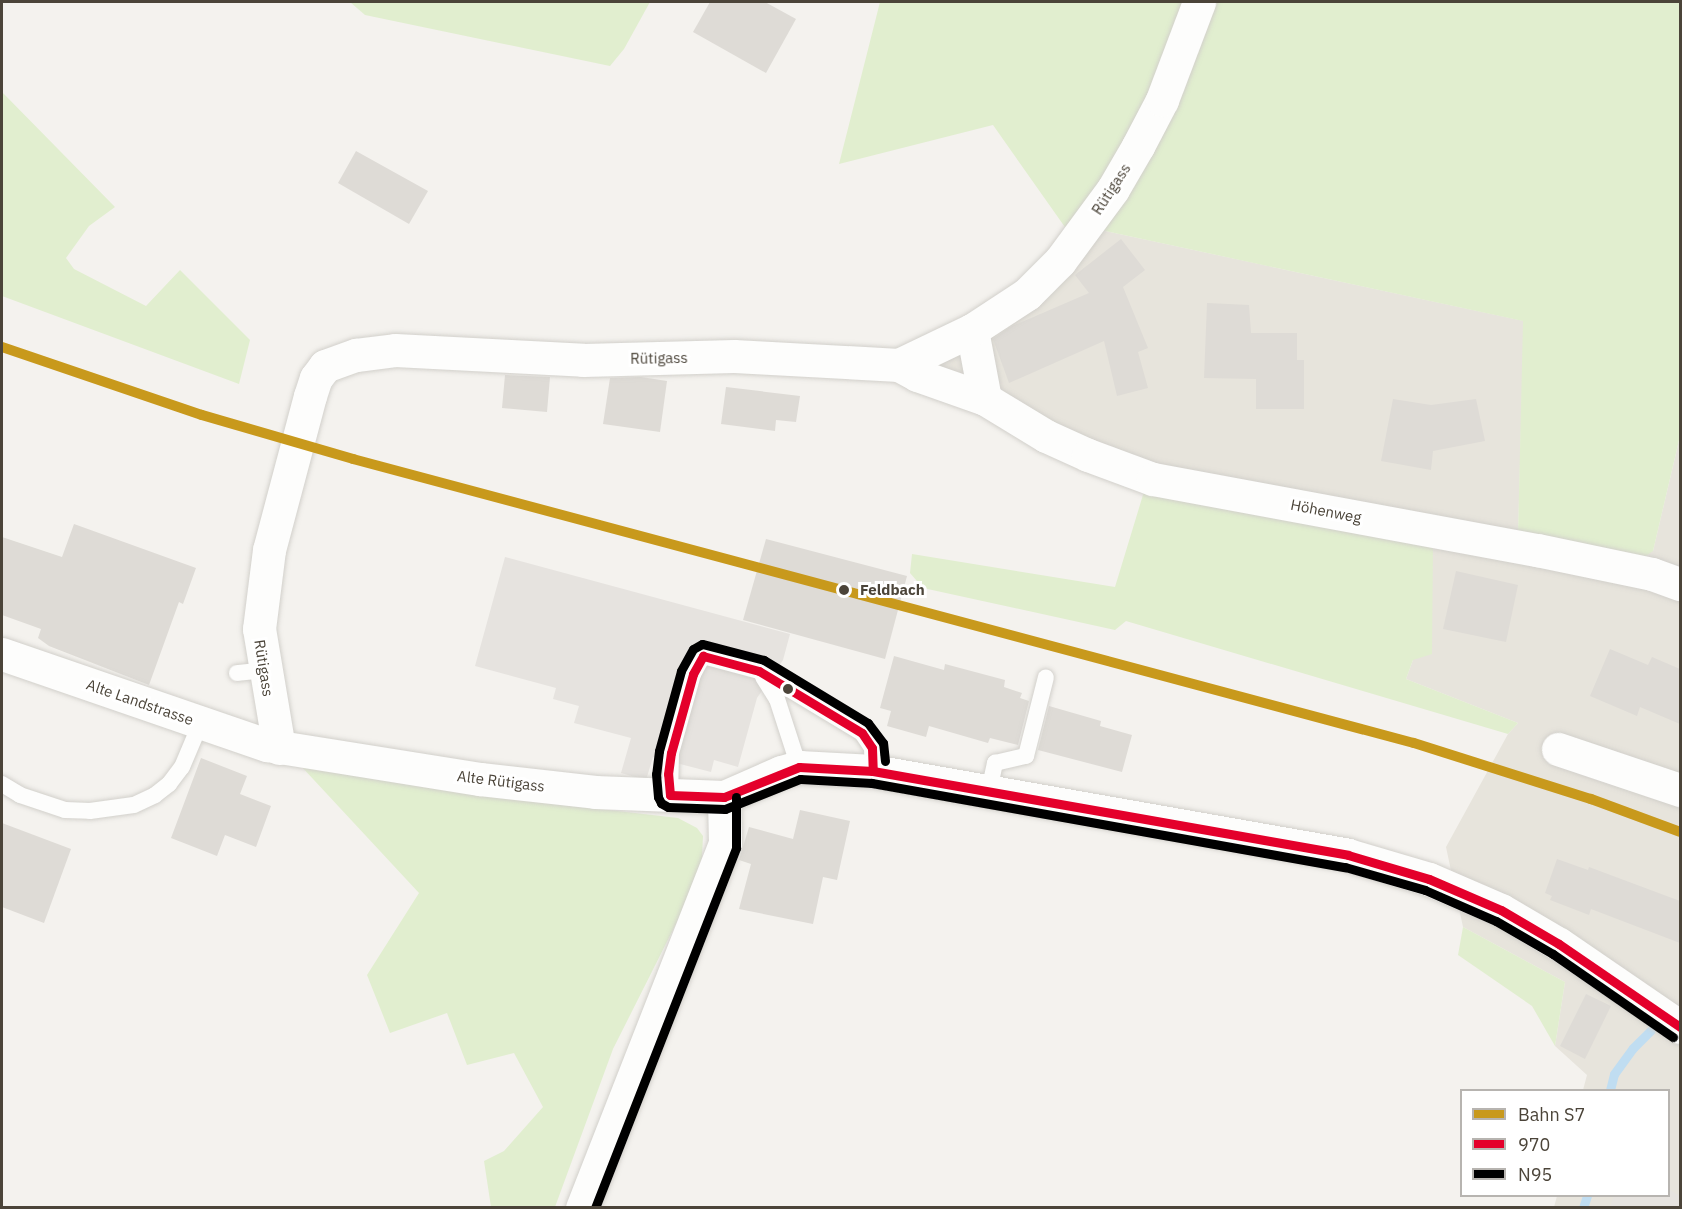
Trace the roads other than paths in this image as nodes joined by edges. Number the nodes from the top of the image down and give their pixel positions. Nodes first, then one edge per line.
1 (1198, 2) edge
2 (972, 330) junction
3 (899, 365) junction
4 (985, 399) junction
5 (1680, 584) edge
6 (2, 654) edge
7 (759, 671) junction
8 (1046, 677) dead end
9 (201, 722) junction
10 (279, 748) junction
11 (1558, 748) dead end
12 (799, 767) junction
13 (873, 771) junction
14 (2, 784) edge
15 (1680, 790) edge
16 (989, 791) junction
17 (670, 795) junction
18 (724, 797) junction
19 (1680, 1027) edge
20 (582, 1208) edge

1 - 2 street, Rütigass
2 - 3 street, Rütigass
2 - 4 street
3 - 4 street, Höhenweg
3 - 10 street, Rütigass
4 - 5 street, Höhenweg
6 - 9 street, Alte Landstrasse
7 - 12 lane
7 - 13 lane
7 - 17 lane
8 - 16 lane
9 - 10 street, Alte Landstrasse
9 - 14 lane
10 - 17 street, Alte Rütigass
11 - 15 street
12 - 13 street
12 - 18 street
13 - 16 street
16 - 19 street
17 - 18 street, Alte Rütigass
18 - 20 street

